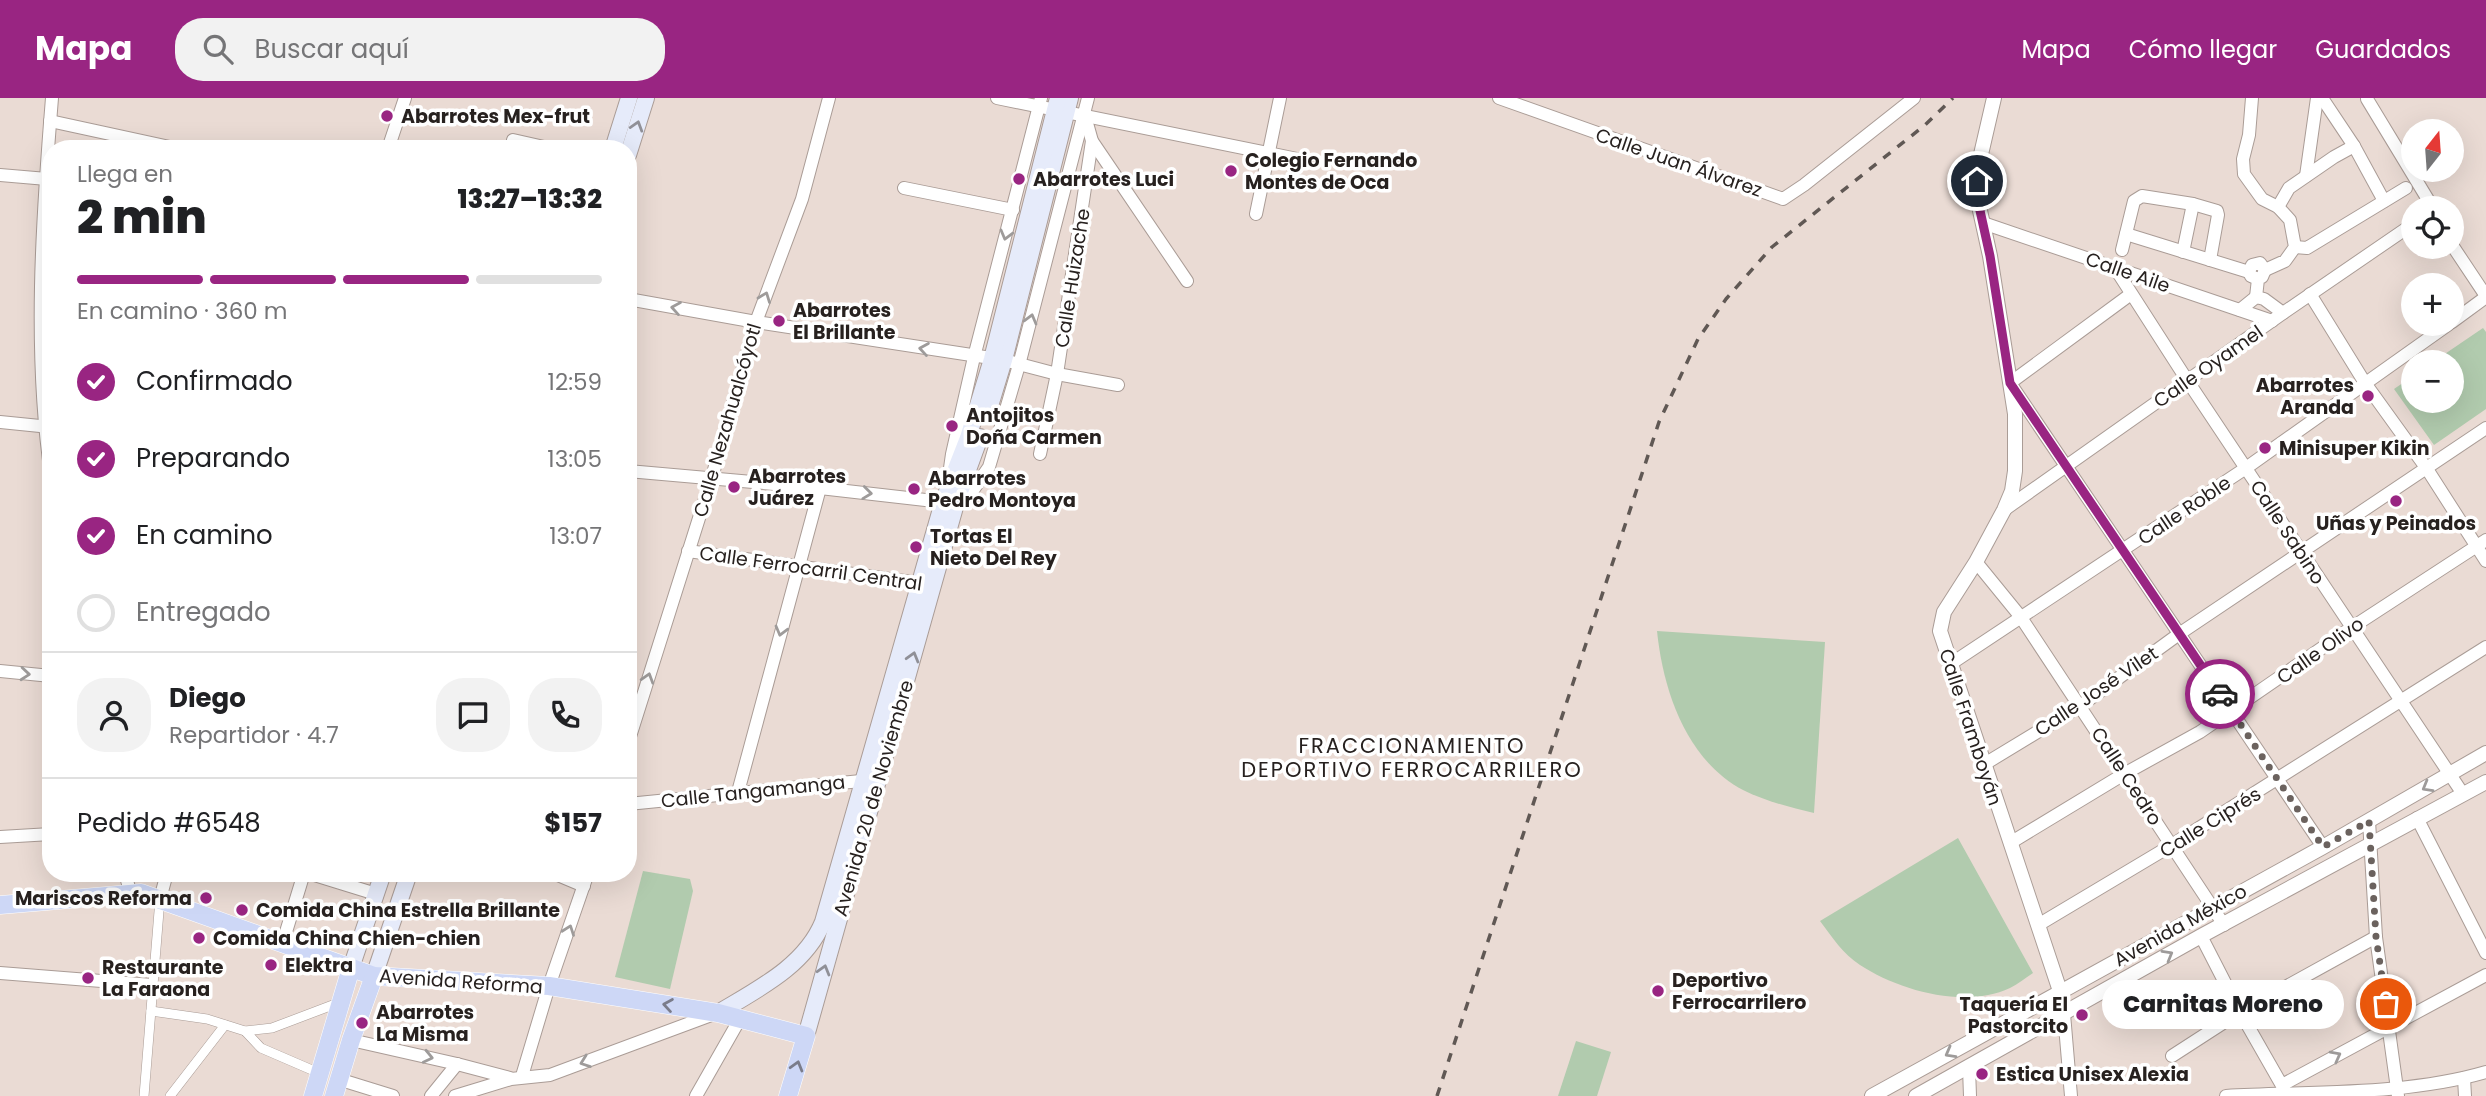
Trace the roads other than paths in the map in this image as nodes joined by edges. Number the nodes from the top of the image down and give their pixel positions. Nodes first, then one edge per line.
1 (52, 98) edge
2 (405, 98) edge
3 (629, 98) edge
4 (646, 98) edge
5 (830, 98) edge
6 (998, 98) edge
7 (1088, 98) edge
8 (1280, 98) edge
9 (1499, 98) edge
10 (1914, 98) edge
11 (1994, 98) edge
12 (2252, 98) edge
13 (2317, 98) edge
14 (2322, 98) edge
15 (2367, 99) edge
16 (1055, 103) edge
17 (1084, 116) junction
18 (50, 121) junction
19 (49, 140) edge
20 (138, 140) edge
21 (391, 140) edge
22 (616, 140) edge
23 (633, 140) edge
24 (1092, 141) junction
25 (2354, 146) junction
26 (1269, 153) junction
27 (1302, 160) dead end
28 (0, 175) edge
29 (2306, 176) junction
30 (42, 179) edge
31 (904, 188) dead end
32 (2406, 188) dead end
33 (2426, 196) edge
34 (2384, 201) junction
35 (2193, 204) junction
36 (2278, 207) junction
37 (1013, 210) junction
38 (1256, 214) dead end
39 (1983, 223) junction
40 (2401, 232) edge
41 (2126, 234) junction
42 (2295, 247) junction
43 (2122, 250) dead end
44 (2183, 252) junction
45 (2461, 259) edge
46 (2210, 260) junction
47 (2115, 268) junction
48 (2257, 273) junction
49 (1187, 281) dead end
50 (2310, 294) junction
51 (2131, 295) junction
52 (2256, 297) junction
53 (2486, 297) edge
54 (637, 301) edge
55 (2239, 310) junction
56 (2464, 313) edge
57 (2277, 317) junction
58 (756, 322) junction
59 (2432, 336) edge
60 (974, 357) junction
61 (1005, 361) junction
62 (1057, 374) junction
63 (2187, 380) junction
64 (2010, 383) junction
65 (2365, 383) junction
66 (1118, 385) dead end
67 (0, 422) edge
68 (42, 426) edge
69 (2486, 428) edge
70 (1040, 454) dead end
71 (2067, 467) junction
72 (2246, 468) junction
73 (2427, 468) junction
74 (637, 472) edge
75 (712, 477) junction
76 (820, 488) junction
77 (950, 496) junction
78 (2004, 510) junction
79 (2481, 543) edge
80 (688, 551) junction
81 (2123, 551) junction
82 (2300, 552) junction
83 (2486, 561) edge
84 (1976, 562) junction
85 (799, 565) junction
86 (926, 584) junction
87 (2020, 616) junction
88 (2351, 628) junction
89 (2179, 634) junction
90 (2486, 648) edge
91 (1949, 665) junction
92 (0, 671) edge
93 (42, 675) edge
94 (2401, 700) junction
95 (2080, 706) junction
96 (2232, 711) junction
97 (637, 714) edge
98 (2486, 753) edge
99 (1983, 765) junction
100 (2124, 774) junction
101 (2450, 774) junction
102 (2278, 779) junction
103 (871, 780) junction
104 (2485, 784) edge
105 (738, 792) junction
106 (2463, 794) junction
107 (637, 803) edge
108 (2417, 818) junction
109 (2369, 821) junction
110 (42, 835) edge
111 (0, 838) edge
112 (2010, 843) junction
113 (2372, 843) junction
114 (2172, 845) junction
115 (2323, 847) junction
116 (127, 882) edge
117 (165, 882) edge
118 (303, 882) edge
119 (336, 882) edge
120 (380, 882) edge
121 (406, 882) edge
122 (585, 882) edge
123 (376, 894) junction
124 (131, 895) junction
125 (160, 899) junction
126 (0, 905) edge
127 (2213, 906) junction
128 (2038, 925) junction
129 (2224, 925) junction
130 (2201, 936) junction
131 (2376, 937) junction
132 (282, 945) junction
133 (2486, 953) edge
134 (351, 968) junction
135 (0, 973) edge
136 (2486, 975) edge
137 (374, 976) junction
138 (152, 985) junction
139 (549, 986) junction
140 (2060, 991) junction
141 (338, 1003) junction
142 (151, 1011) junction
143 (2240, 1012) junction
144 (718, 1013) junction
145 (2064, 1014) junction
146 (741, 1017) junction
147 (225, 1025) junction
148 (2389, 1027) junction
149 (244, 1031) junction
150 (806, 1036) junction
151 (351, 1040) junction
152 (2172, 1056) dead end
153 (457, 1063) junction
154 (1969, 1068) junction
155 (2486, 1072) edge
156 (319, 1073) junction
157 (517, 1078) junction
158 (2464, 1078) junction
159 (182, 1082) junction
160 (336, 1088) edge
161 (2284, 1089) junction
162 (2397, 1092) edge
163 (144, 1096) edge
164 (170, 1096) edge
165 (182, 1096) edge
166 (313, 1096) edge
167 (393, 1096) edge
168 (431, 1096) edge
169 (455, 1096) edge
170 (696, 1096) edge
171 (788, 1096) edge
172 (1872, 1096) edge
173 (1916, 1096) edge
174 (1970, 1096) edge
175 (2071, 1096) edge
176 (2226, 1096) edge
177 (2465, 1096) edge

1 - 18 street
2 - 21 street
3 - 22 main road
23 -> 4 main road
58 -> 5 street, Calle Nezahualcóyotl
6 - 16 street
7 - 17 street, Avenida 20 de Noviembre
8 - 26 street
9 - 10 street, Calle Juan Álvarez
11 - 39 street, Calle Framboyán
12 - 36 street
13 - 29 street
14 - 25 street
15 - 33 street
16 - 17 street
16 - 37 street, Avenida 20 de Noviembre
16 - 61 main road, Avenida 20 de Noviembre
17 - 24 street
17 - 26 street
61 -> 17 street, Avenida 20 de Noviembre
18 - 19 street
18 - 20 street
24 - 49 street
24 - 62 street, Calle Huizache
25 - 29 street
25 - 34 street
26 - 27 street
26 - 38 street
28 - 30 street
29 - 36 street
31 - 37 street
32 - 34 street
34 - 42 street
35 - 41 street
35 - 44 street
35 - 46 street
36 - 42 street
37 -> 60 street, Avenida 20 de Noviembre
39 - 47 street, Calle Aile
39 - 64 street, Calle Framboyán
40 - 50 street, Calle Oyamel
41 - 43 street
41 - 44 street
42 - 48 street
44 - 46 street
45 - 53 street
46 - 48 street
47 - 51 street, Calle Sabino
47 - 55 street, Calle Aile
48 - 52 street
50 - 57 street, Calle Oyamel
50 - 65 street
51 - 63 street, Calle Sabino
51 - 64 street
52 - 55 street
52 - 57 street
53 - 56 street, Calle Roble
58 -> 54 street
55 - 57 street, Calle Aile
57 - 63 street, Calle Oyamel
60 -> 58 street
58 - 75 street, Calle Nezahualcóyotl
59 - 65 street, Calle Roble
60 - 61 street
60 - 77 street, Avenida 20 de Noviembre
61 - 62 street
61 - 77 main road, Avenida 20 de Noviembre
62 - 66 street
62 - 70 street, Calle Huizache
63 - 71 street, Calle Oyamel
63 - 72 street, Calle Sabino
64 - 71 street
64 - 78 street, Calle Framboyán
65 - 72 street, Calle Roble
65 - 73 street
67 - 68 street
69 - 73 street, Calle José Vilet
71 - 78 street, Calle Oyamel
71 - 81 street
72 - 81 street, Calle Roble
72 - 82 street, Calle Sabino
73 - 79 street
73 - 82 street, Calle José Vilet
74 - 75 street
75 - 76 street
75 - 80 street, Calle Nezahualcóyotl
76 -> 77 street
76 - 85 street
77 - 86 main road, Avenida 20 de Noviembre
78 - 84 street, Calle Framboyán
79 - 83 street
79 - 88 street, Calle Olivo
80 - 85 street, Calle Ferrocarril Central
97 -> 80 street, Calle Nezahualcóyotl
81 - 87 street, Calle Roble
81 - 89 street
82 - 88 street, Calle Sabino
82 - 89 street, Calle José Vilet
84 - 87 street, Calle Cedro
84 - 91 street, Calle Framboyán
85 - 86 street, Calle Ferrocarril Central
85 -> 105 street
86 - 103 main road, Avenida 20 de Noviembre
87 - 91 street, Calle Roble
87 - 95 street, Calle Cedro
88 - 94 street, Calle Sabino
88 - 96 street, Calle Olivo
89 - 95 street, Calle José Vilet
89 - 96 street
90 - 94 street, Calle Ciprés
91 - 99 street, Calle Framboyán
92 -> 93 street
94 - 101 street, Calle Sabino
94 - 102 street, Calle Ciprés
95 - 99 street, Calle José Vilet
95 - 100 street, Calle Cedro
96 - 100 street, Calle Olivo
96 - 102 street
98 - 101 street, Avenida México
99 - 112 street, Calle Framboyán
100 - 112 street, Calle Olivo
100 - 114 street, Calle Cedro
101 - 106 street, Calle Sabino
101 -> 109 street, Avenida México
102 - 114 street, Calle Ciprés
102 - 115 street
103 - 105 street, Calle Tangamanga
103 - 144 main road, Avenida 20 de Noviembre
150 -> 103 main road, Avenida 20 de Noviembre
104 - 106 street, Avenida México
105 - 107 street, Calle Tangamanga
106 - 108 street, Avenida México
108 - 113 street, Avenida México
108 - 133 street
109 - 113 street
109 - 115 street, Avenida México
110 - 111 street
112 - 128 street, Calle Framboyán
113 - 129 street, Avenida México
113 - 131 street
114 - 127 street, Calle Cedro
114 - 128 street, Calle Ciprés
115 - 127 street, Avenida México
116 - 124 street
117 - 125 street
118 - 132 street
119 - 123 street
120 - 123 main road
121 - 137 main road
139 -> 122 street
123 - 134 main road
124 - 125 main road, Avenida Reforma
124 - 126 main road, Avenida Reforma
125 - 132 main road, Avenida Reforma
125 - 138 street
127 - 129 street, Calle Cedro
127 - 140 street, Avenida México
128 - 140 street, Calle Framboyán
129 - 130 street, Avenida México
130 - 143 street
145 -> 130 street, Avenida México
131 - 143 street
131 - 148 street
132 - 134 main road, Avenida Reforma
134 - 137 main road, Avenida Reforma
134 - 141 main road
135 - 138 street
136 - 148 street
137 - 139 main road, Avenida Reforma
137 - 151 main road
138 - 142 street
144 -> 139 main road, Avenida Reforma
139 - 157 street
140 - 145 street, Calle Framboyán
140 -> 172 street, Avenida México
141 - 149 street
141 - 156 main road
142 - 147 street
142 - 163 street
143 - 152 street
143 - 161 street
144 - 146 main road, Avenida Reforma
144 -> 157 street
145 - 154 street, Avenida México
145 - 175 street
146 - 150 main road, Avenida Reforma
146 - 170 street
147 - 149 street
147 - 159 street
161 -> 148 street
148 - 162 street
149 - 156 street
171 -> 150 main road, Avenida 20 de Noviembre
151 -> 153 street
151 - 160 main road
153 - 157 street
153 - 168 street
154 - 173 street, Avenida México
154 - 174 street
155 - 158 street
156 - 166 main road
157 - 169 street
158 - 162 street
158 - 177 street
159 - 164 street
159 - 165 street
160 - 167 street
161 - 162 street
161 - 176 street

